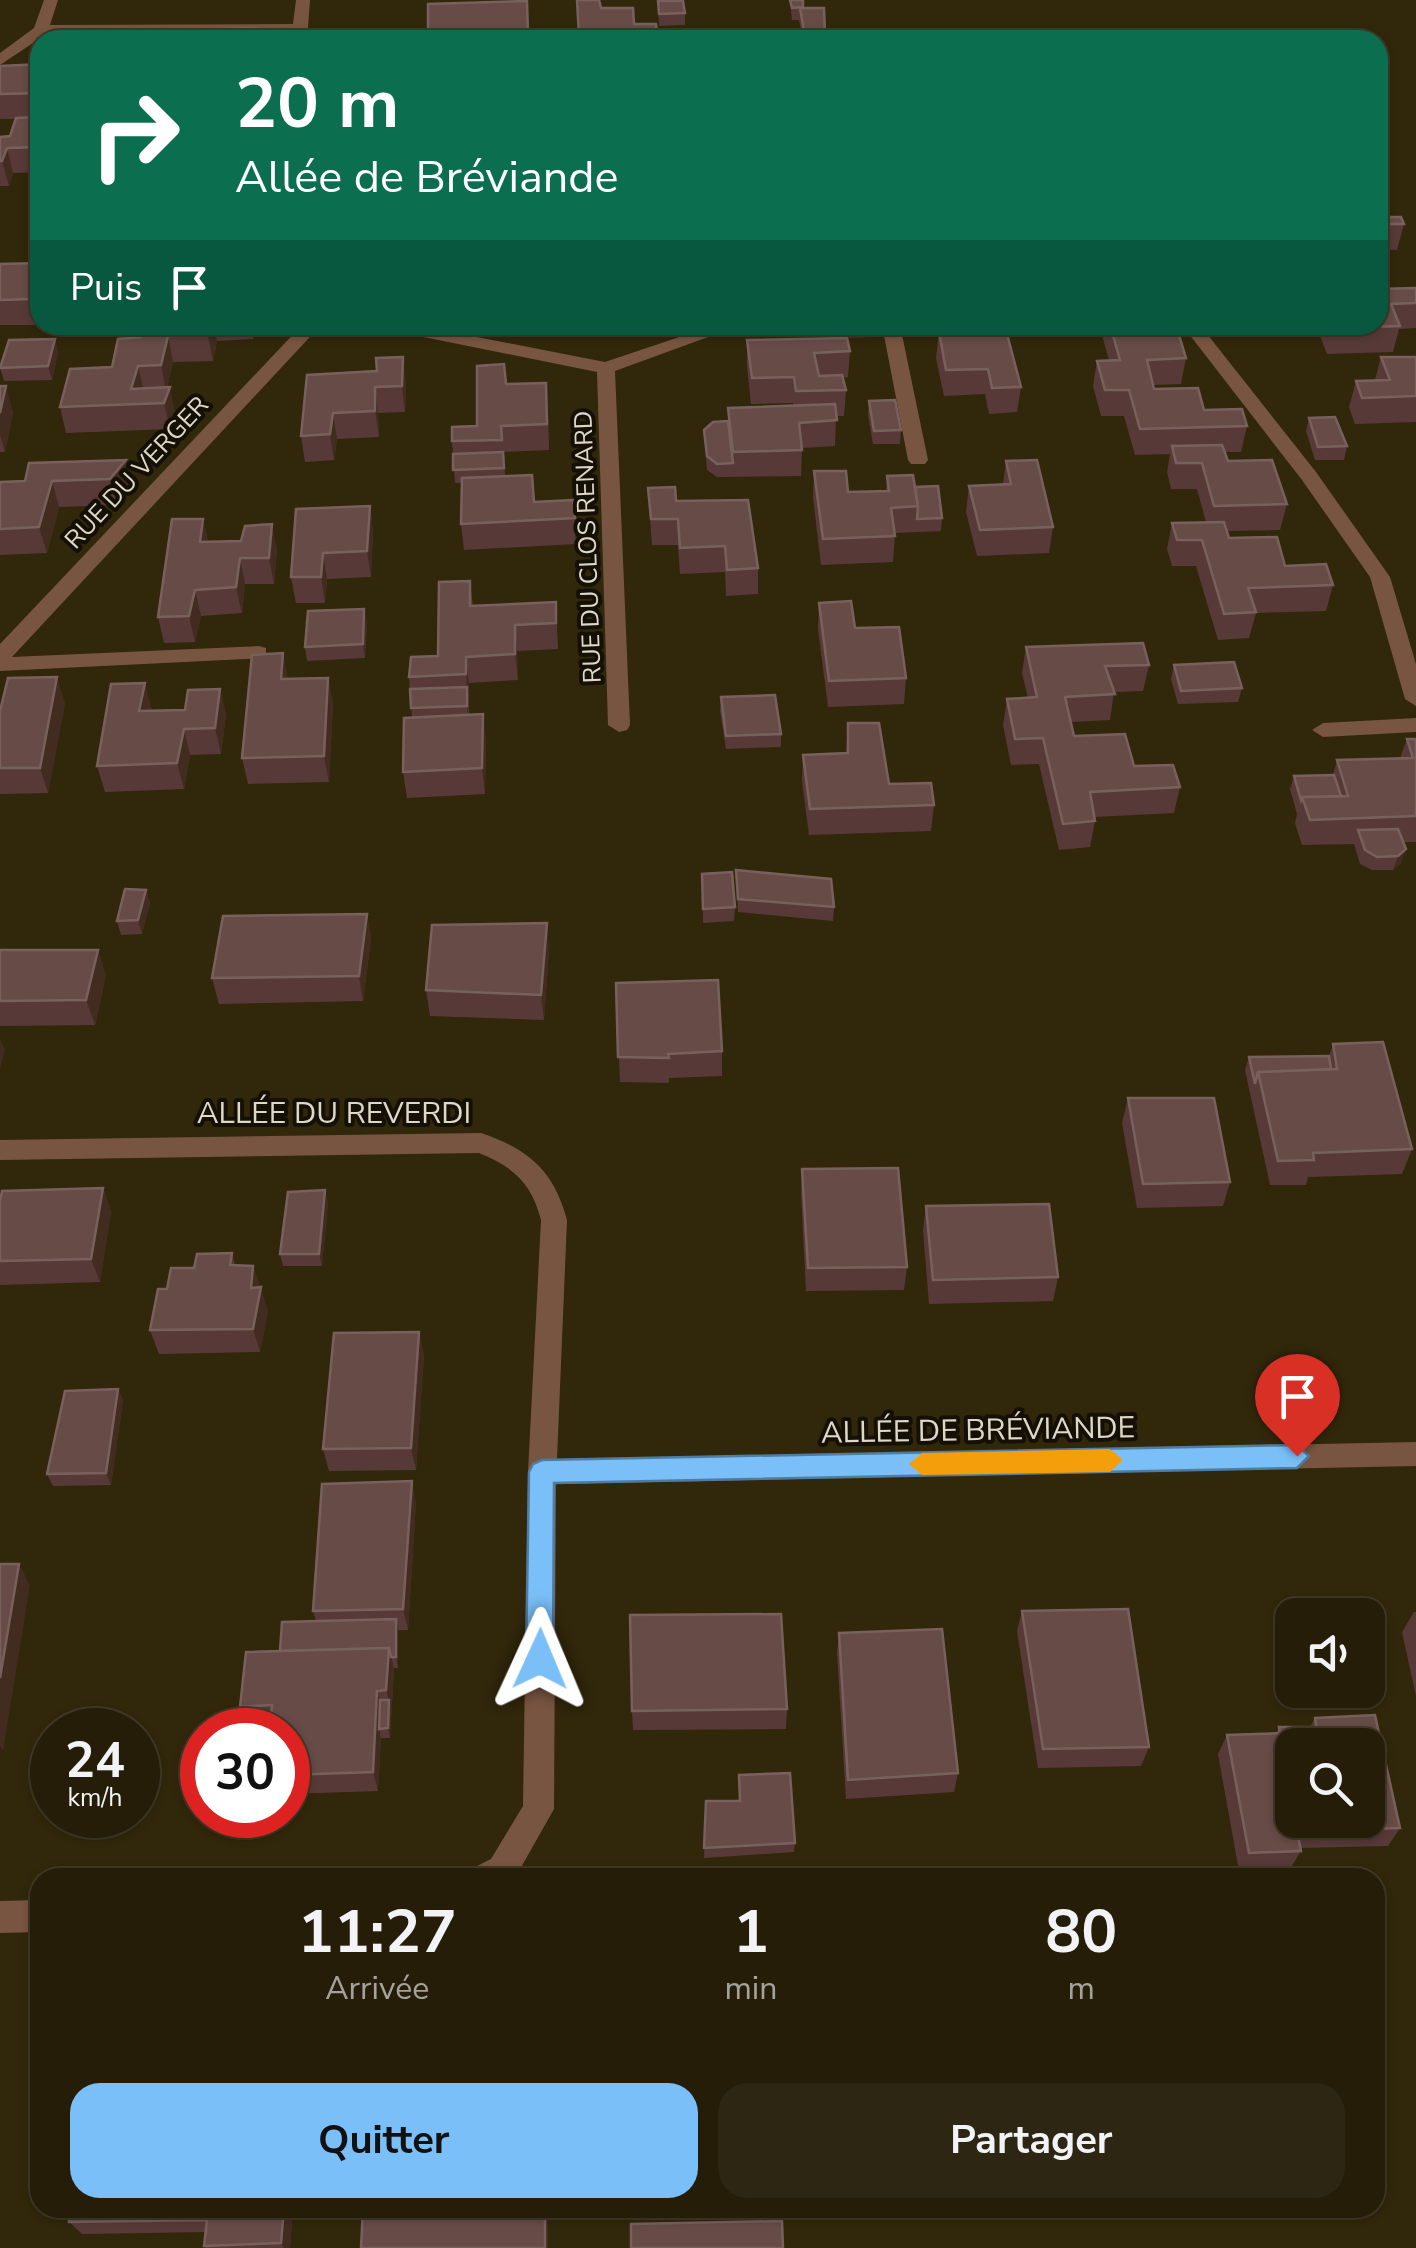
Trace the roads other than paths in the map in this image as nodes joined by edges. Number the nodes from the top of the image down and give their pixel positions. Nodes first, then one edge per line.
1 (50, 0) edge
2 (303, 0) edge
3 (41, 30) edge
4 (305, 30) edge
5 (30, 38) edge
6 (0, 60) edge
7 (303, 335) edge
8 (439, 335) edge
9 (703, 335) edge
10 (893, 335) edge
11 (1199, 335) edge
12 (606, 368) junction
13 (918, 460) dead end
14 (260, 653) edge
15 (0, 660) edge
16 (1416, 699) edge
17 (618, 725) dead end
18 (1416, 725) edge
19 (1322, 730) dead end
20 (0, 1150) edge
21 (1416, 1454) edge
22 (542, 1472) junction
23 (503, 1868) edge
24 (30, 1916) edge
25 (0, 1917) edge

1 - 3 street
2 - 4 street
5 - 6 street
7 - 15 street, RUE DU VERGER
8 - 12 street
9 - 12 street
10 - 13 street
11 - 16 street
12 - 17 street, RUE DU CLOS RENARD
14 - 15 street, RUE DU VERGER
18 - 19 street
20 - 22 street, ALLÉE DU REVERDI
21 - 22 street, ALLÉE DE BRÉVIANDE
22 - 23 street, ALLÉE DU REVERDI
24 - 25 street

